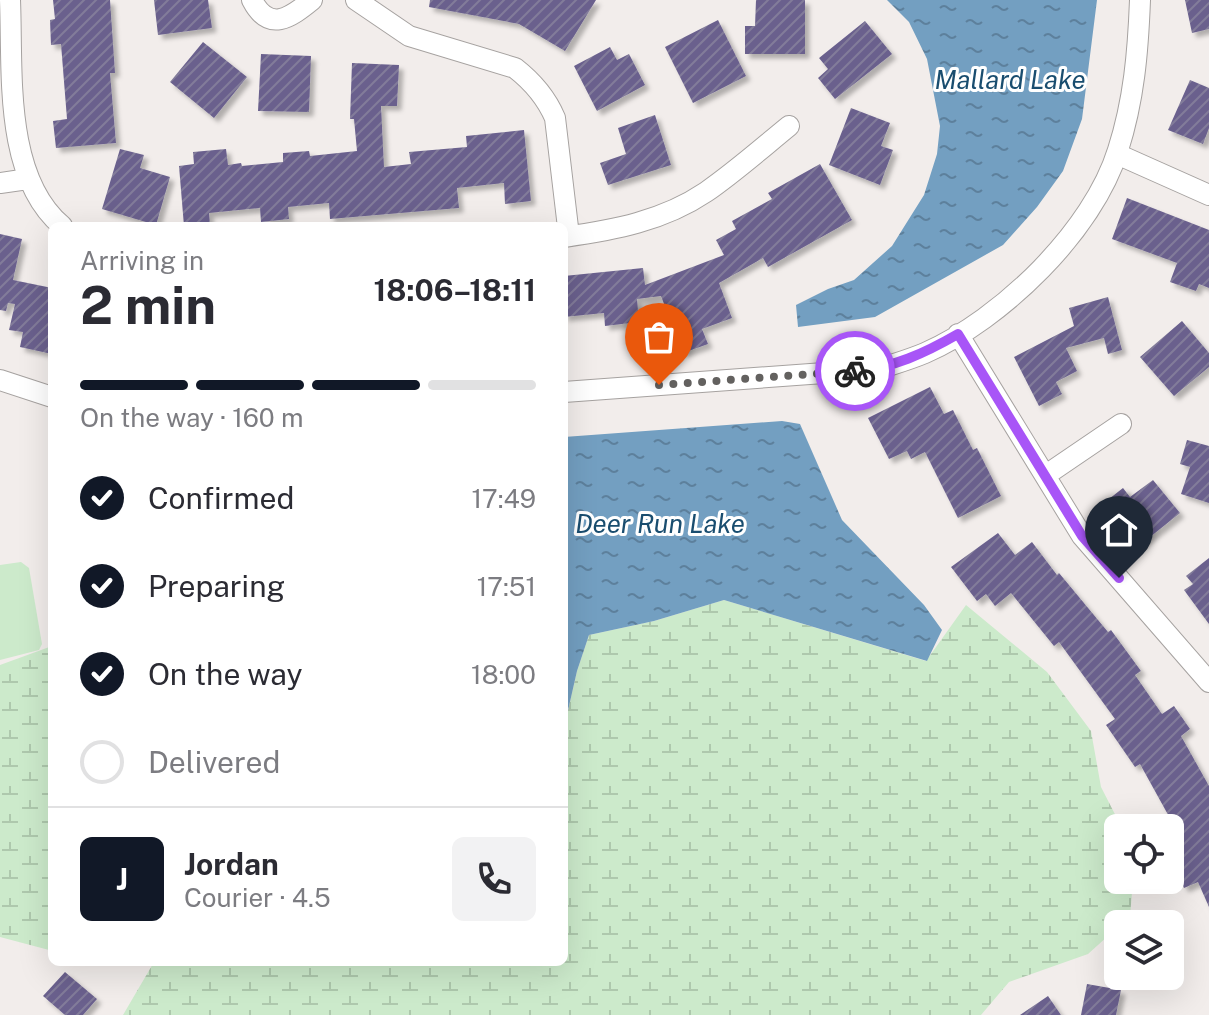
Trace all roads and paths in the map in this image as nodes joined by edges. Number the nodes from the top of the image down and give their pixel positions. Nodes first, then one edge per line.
1 (10, 0) edge
2 (252, 0) edge
3 (312, 0) edge
4 (356, 0) edge
5 (1140, 0) edge
6 (8, 123) edge
7 (789, 126) dead end
8 (1117, 154) junction
9 (28, 179) junction
10 (0, 183) edge
11 (1209, 195) edge
12 (58, 222) edge
13 (565, 222) edge
14 (568, 236) edge
15 (958, 334) junction
16 (0, 380) edge
17 (568, 392) edge
18 (48, 396) edge
19 (1121, 424) dead end
20 (1046, 475) junction
21 (1209, 682) edge

1 - 6 street
2 - 3 street
4 - 13 street
5 - 8 street
6 - 9 street
7 - 14 street
8 - 11 street
8 - 15 street
9 - 10 street
9 - 12 street
15 - 17 street
15 - 20 street
16 - 18 street
19 - 20 street
20 - 21 street

